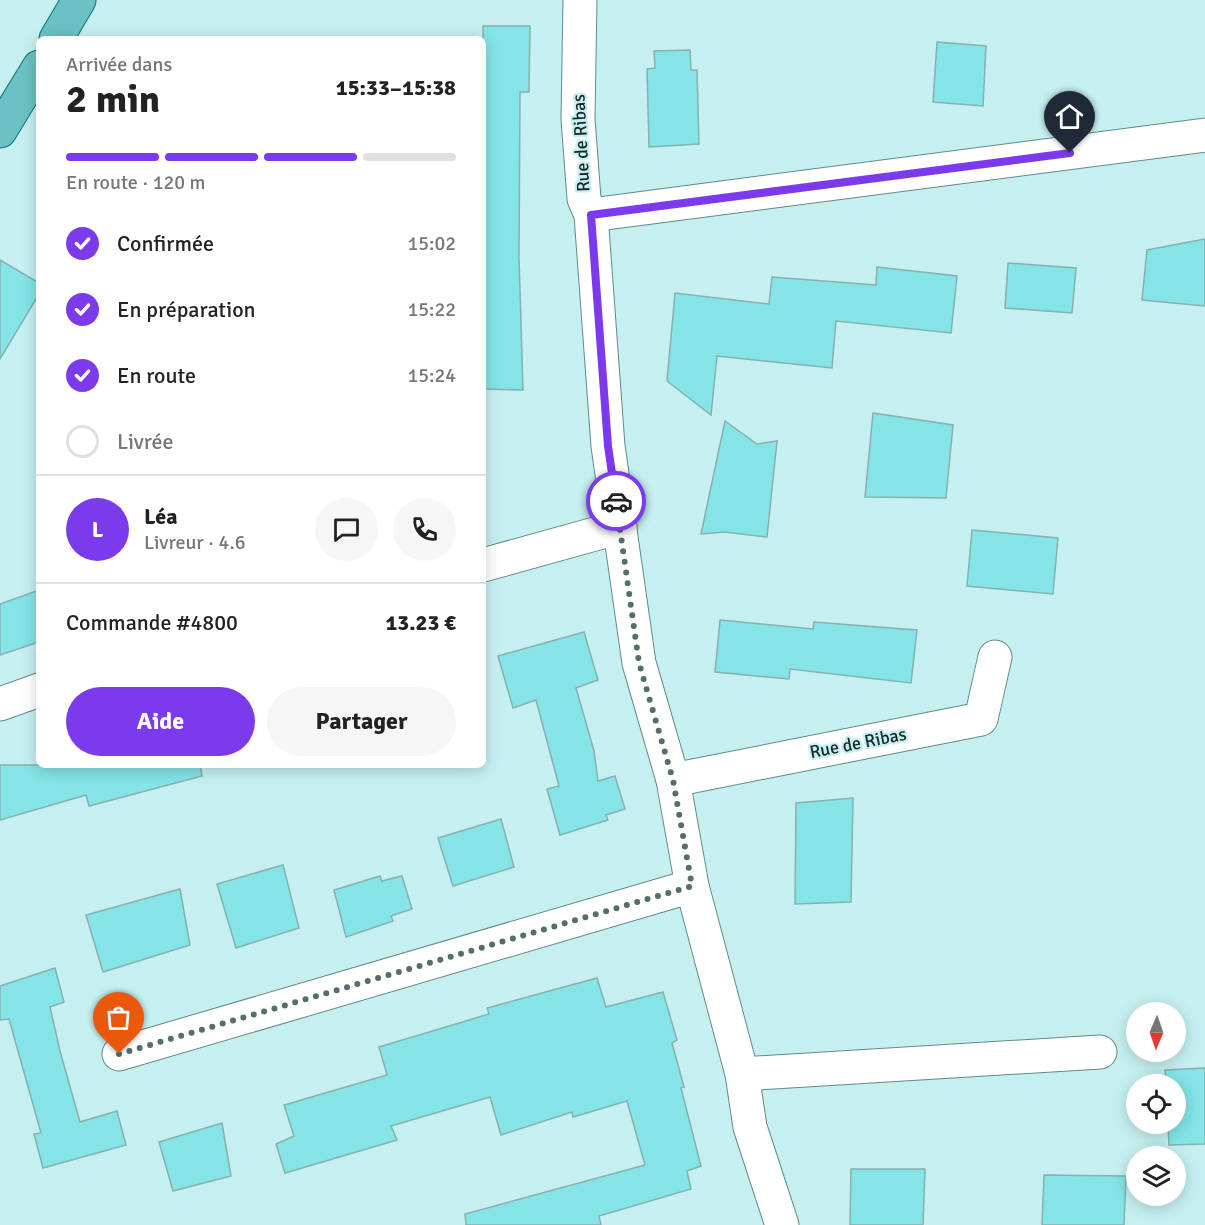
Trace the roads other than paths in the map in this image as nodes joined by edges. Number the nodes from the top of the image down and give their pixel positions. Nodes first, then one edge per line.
1 (79, 0) edge
2 (580, 0) edge
3 (58, 36) edge
4 (36, 72) edge
5 (0, 131) edge
6 (1205, 135) edge
7 (591, 215) junction
8 (620, 527) junction
9 (486, 564) edge
10 (995, 657) dead end
11 (36, 691) edge
12 (0, 704) edge
13 (673, 780) junction
14 (692, 886) junction
15 (1100, 1052) dead end
16 (119, 1054) dead end
17 (742, 1074) junction
18 (782, 1225) edge

1 - 3 main road
2 - 7 street, Rue de Ribas
4 - 5 main road
6 - 7 street
7 - 8 street, Rue de Ribas
8 - 9 street
8 - 13 street, Rue de Ribas
10 - 13 street, Rue de Ribas
11 - 12 street
13 - 14 street, Rue de Ribas
14 - 16 street
14 - 17 street, Rue de Ribas
15 - 17 street
17 - 18 street, Rue de Ribas

